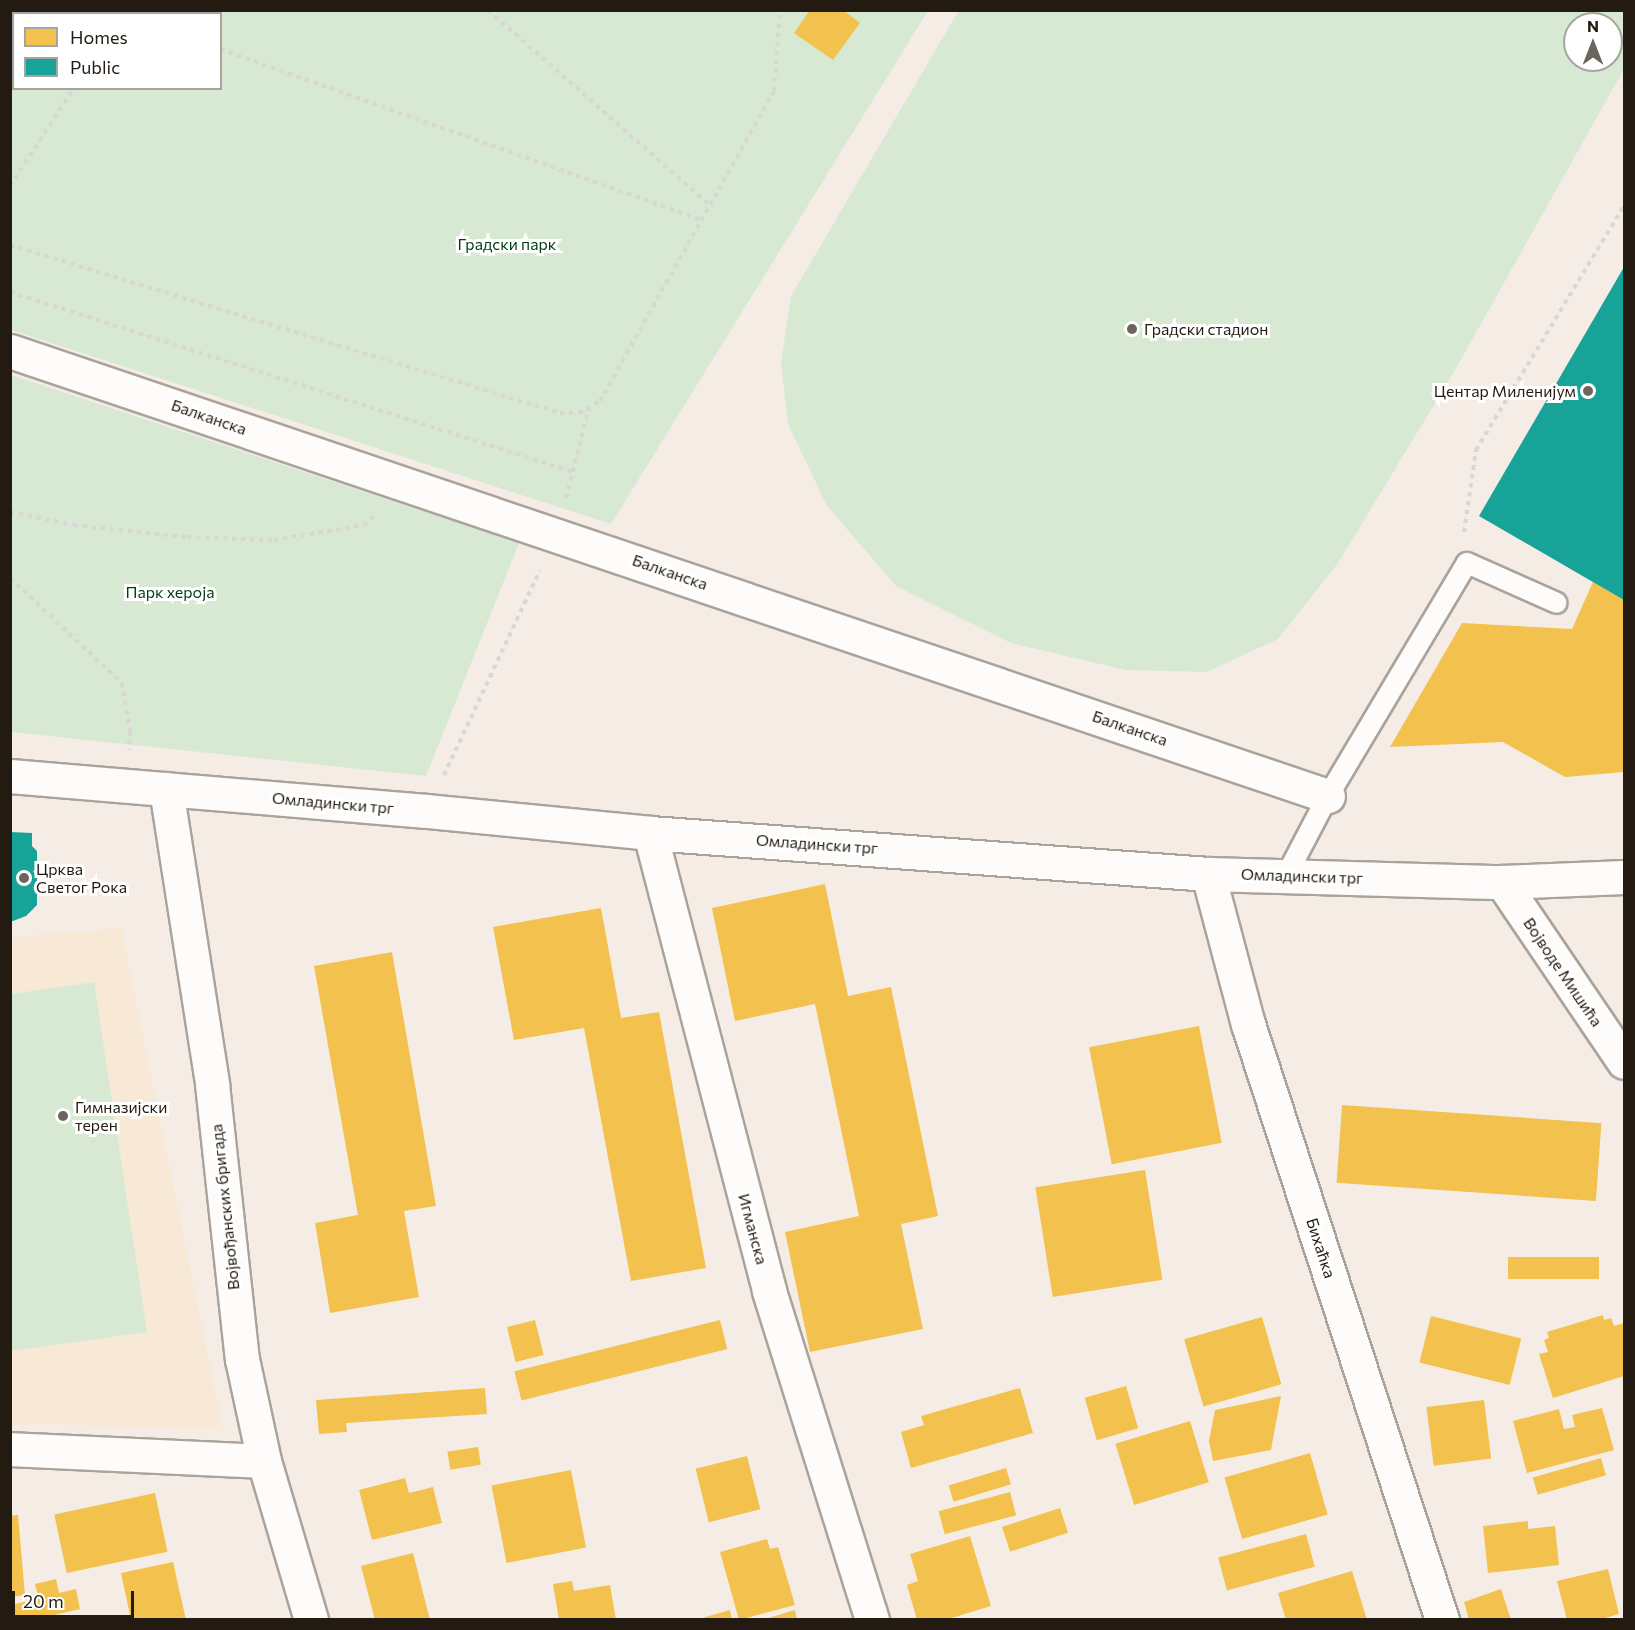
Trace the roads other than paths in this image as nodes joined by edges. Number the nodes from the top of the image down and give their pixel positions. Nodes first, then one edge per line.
1 (10, 351) edge
2 (1557, 603) dead end
3 (10, 776) edge
4 (166, 789) junction
5 (1328, 796) junction
6 (650, 833) junction
7 (1208, 874) junction
8 (1286, 876) junction
9 (1624, 877) edge
10 (1502, 882) junction
11 (1624, 1062) edge
12 (10, 1449) edge
13 (264, 1461) junction
14 (311, 1620) edge
15 (872, 1620) edge
16 (1442, 1620) edge

1 - 5 street, Балканска
2 - 5 lane
3 - 4 street, Омладински трг
4 - 6 street, Омладински трг
4 - 13 street, Војвођанских бригада
5 - 8 lane
6 - 7 street, Омладински трг
6 - 15 street, Игманска
7 - 8 street, Омладински трг
7 - 16 street, Бихаћка
8 - 10 street, Омладински трг
9 - 10 street, Омладински трг
10 - 11 street, Војводе Мишића
12 - 13 street
13 - 14 street, Војвођанских бригада

